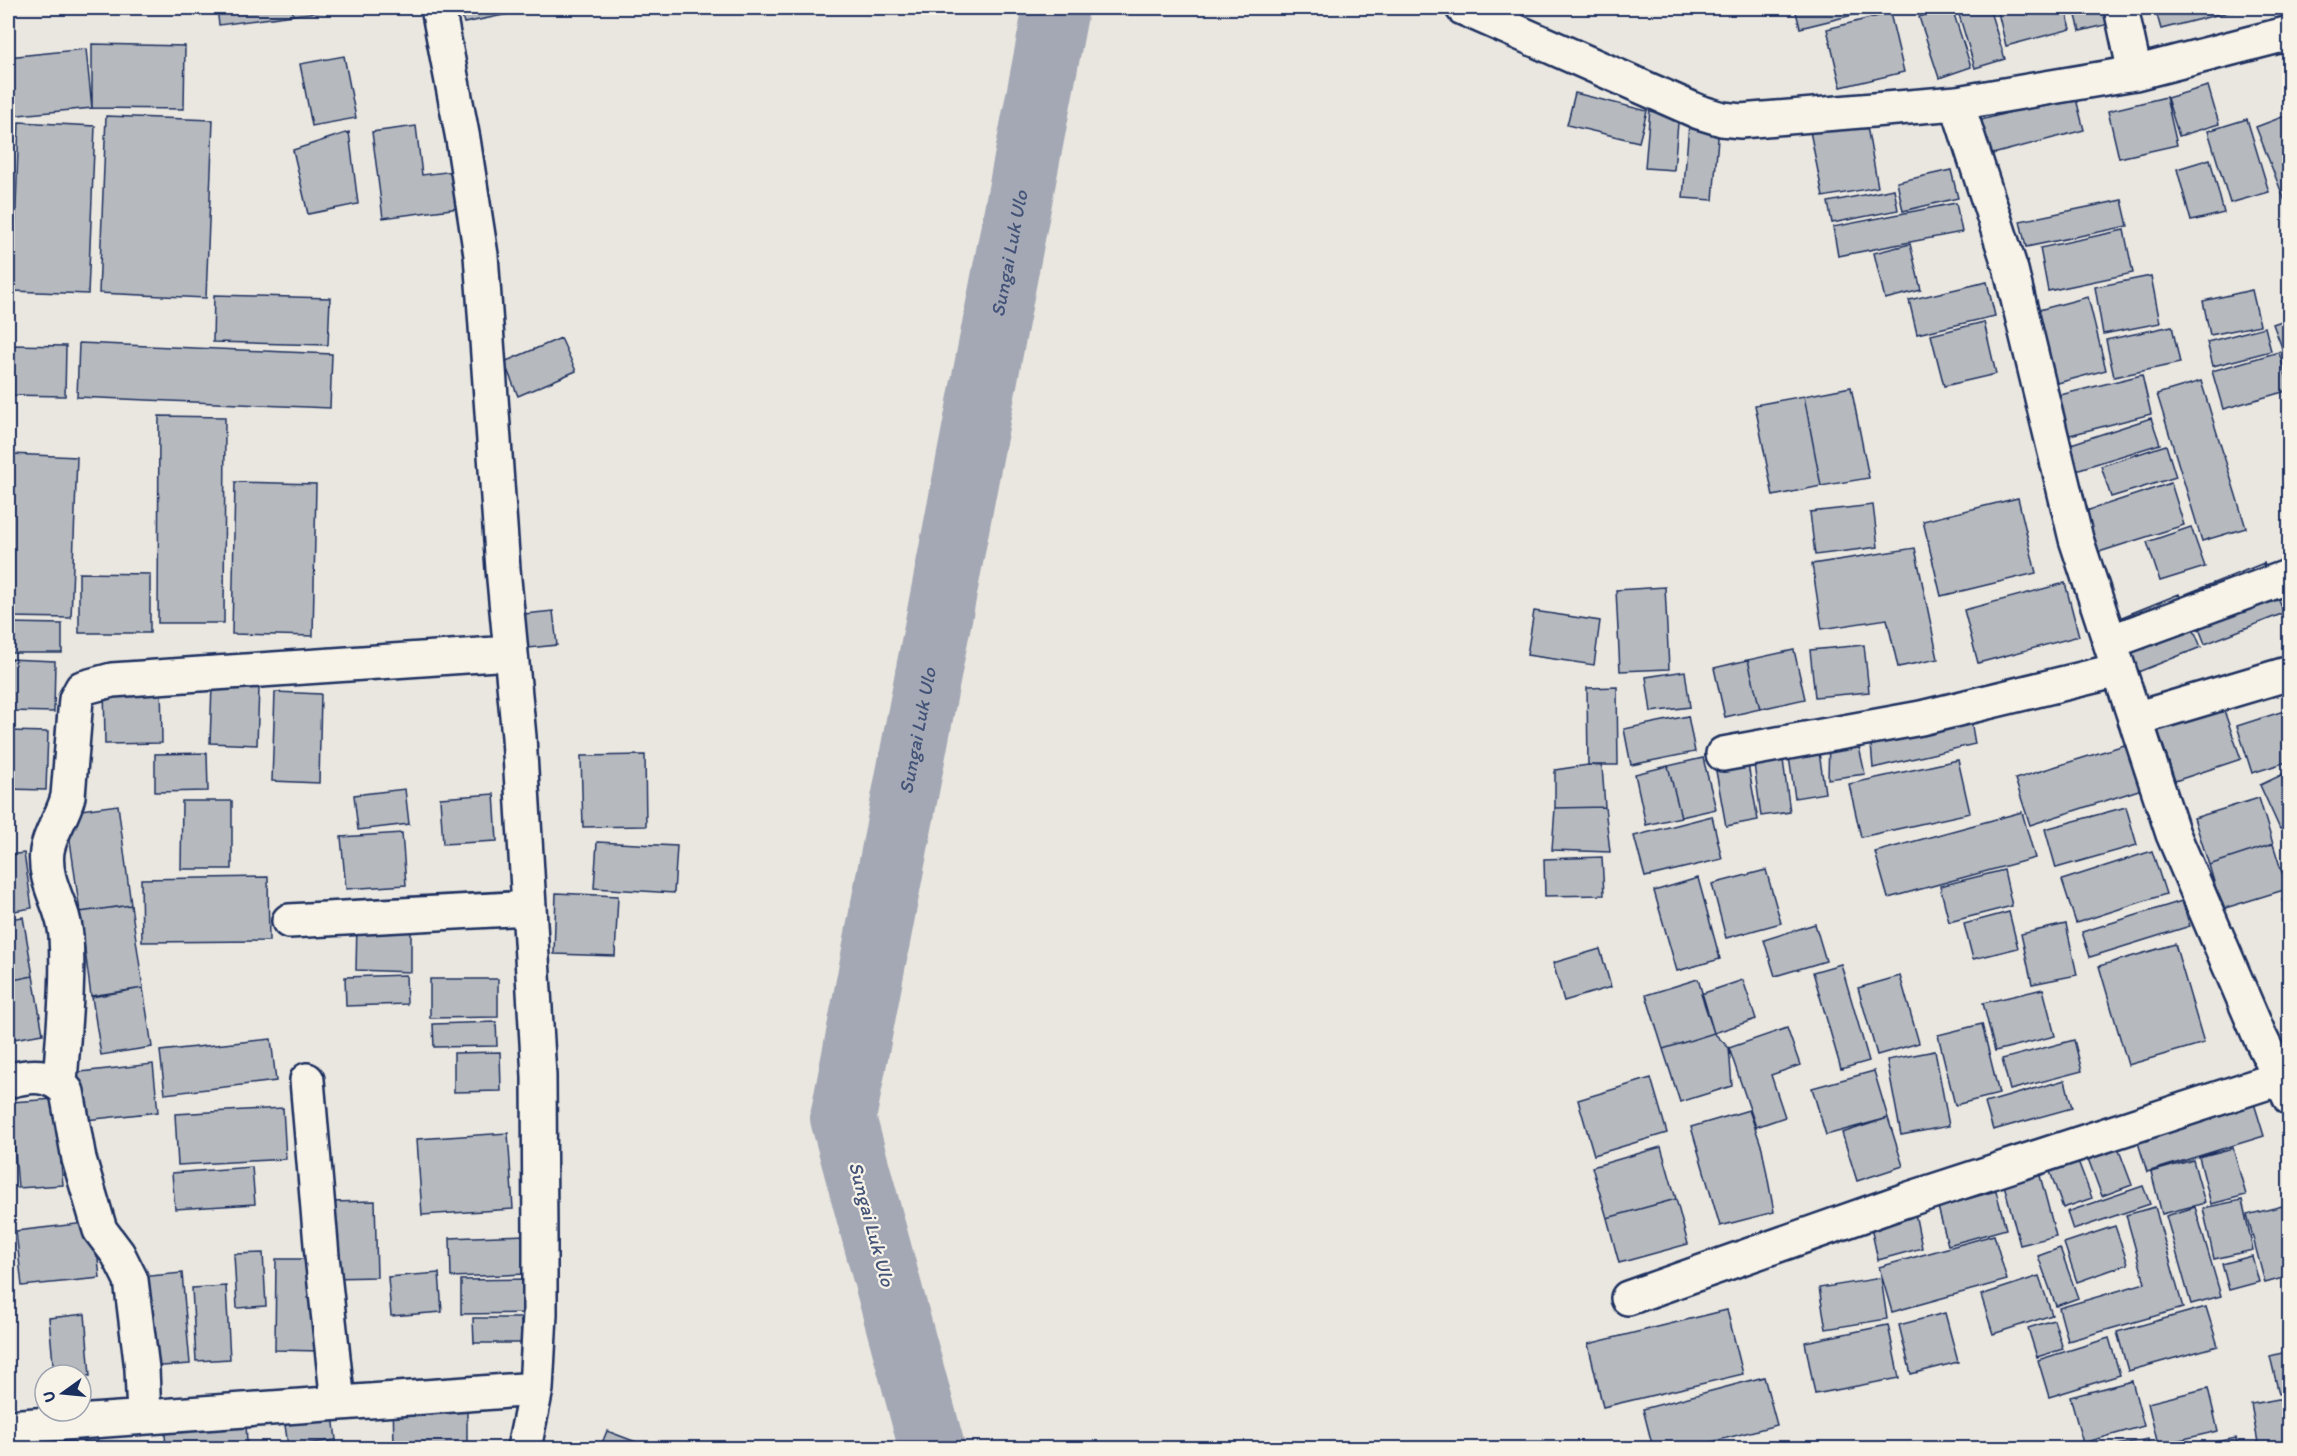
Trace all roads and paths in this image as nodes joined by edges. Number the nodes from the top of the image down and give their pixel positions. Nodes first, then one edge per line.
1 (438, 8) edge
2 (1463, 8) edge
3 (2121, 8) edge
4 (2289, 33) edge
5 (2135, 73) junction
6 (1957, 103) junction
7 (2289, 576) edge
8 (510, 653) junction
9 (2115, 656) junction
10 (2289, 673) edge
11 (2135, 719) junction
12 (1723, 754) dead end
13 (529, 908) junction
14 (289, 921) dead end
15 (307, 1080) dead end
16 (8, 1081) edge
17 (60, 1083) junction
18 (2286, 1084) edge
19 (1628, 1298) dead end
20 (536, 1389) junction
21 (338, 1403) junction
22 (144, 1417) junction
23 (8, 1426) edge
24 (524, 1449) edge

1 - 8 street
2 - 6 street
3 - 5 street
4 - 5 street
5 - 6 street
6 - 9 street
7 - 9 street
8 - 13 street
8 - 17 street
9 - 11 street
9 - 12 street
10 - 11 street
11 - 18 street
13 - 14 street
13 - 20 street
15 - 21 street
16 - 17 street
17 - 22 street
18 - 19 street
20 - 21 street
20 - 24 street
21 - 22 street
22 - 23 street

